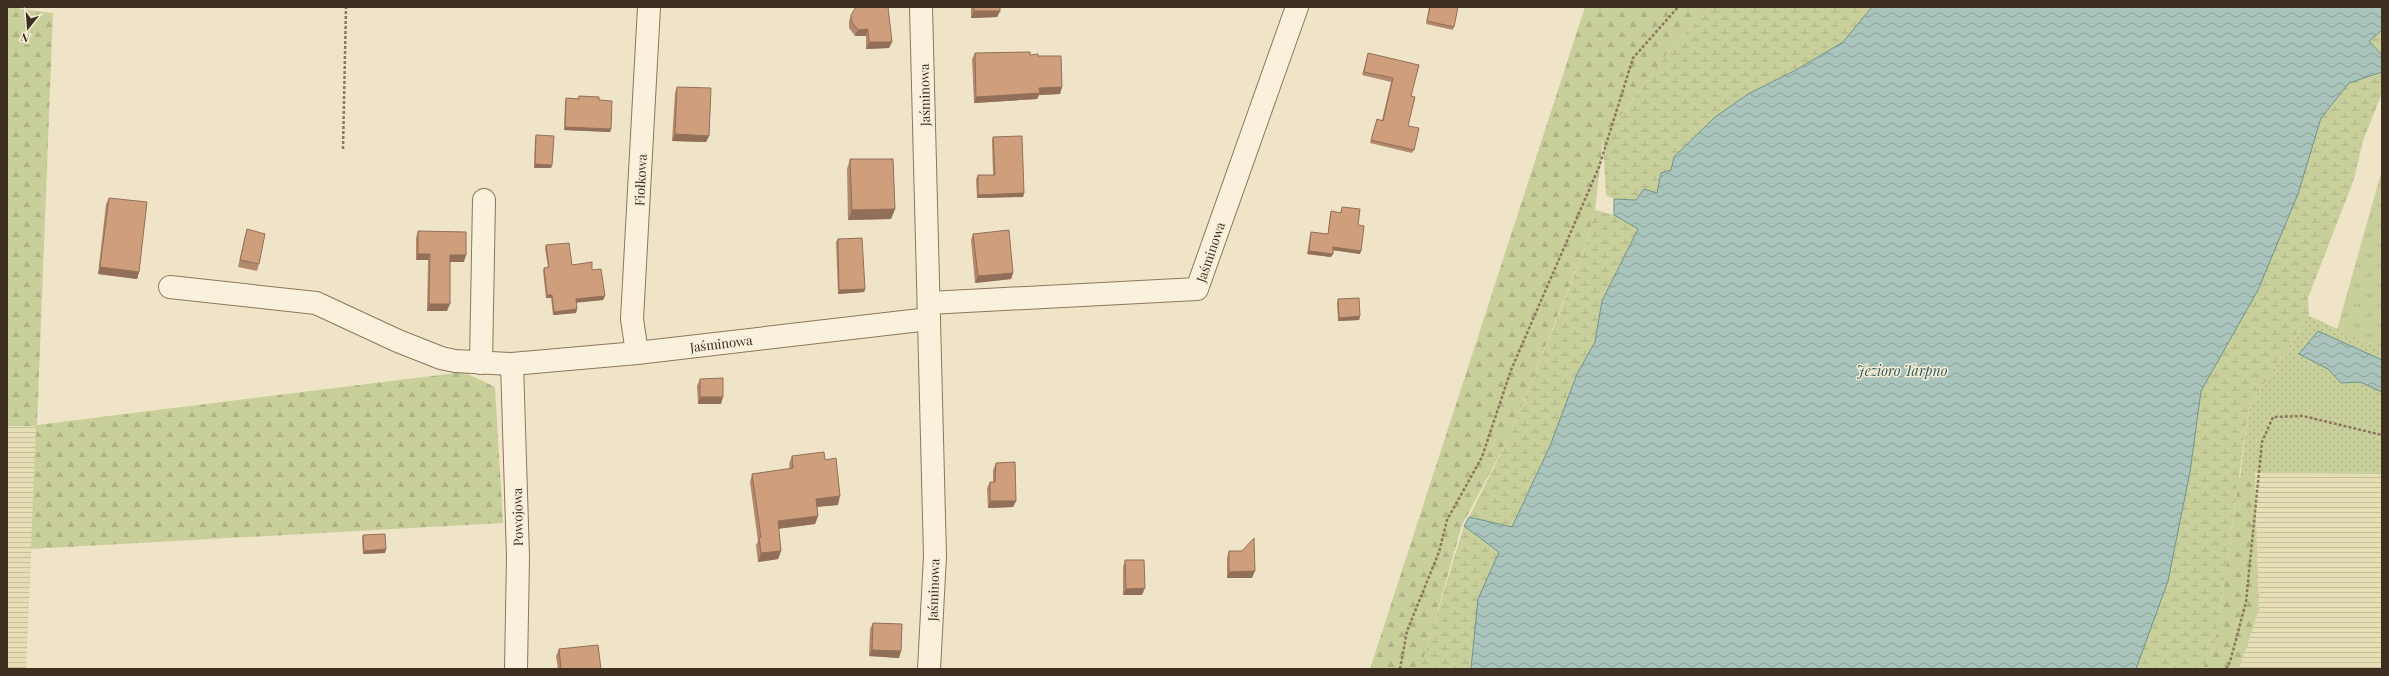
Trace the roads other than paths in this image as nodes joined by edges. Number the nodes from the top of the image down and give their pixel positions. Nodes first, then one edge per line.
1 (648, 7) edge
2 (922, 7) edge
3 (1297, 7) edge
4 (484, 200) dead end
5 (170, 287) dead end
6 (929, 311) junction
7 (637, 353) junction
8 (481, 363) junction
9 (512, 364) junction
10 (516, 669) edge
11 (929, 669) edge

1 - 7 street, Fiołkowa
2 - 6 street, Jaśminowa
3 - 6 street, Jaśminowa
4 - 8 street
5 - 8 street, Jaśminowa
6 - 7 street, Jaśminowa
6 - 11 street, Jaśminowa
7 - 9 street, Jaśminowa
8 - 9 street, Jaśminowa
9 - 10 street, Powojowa

